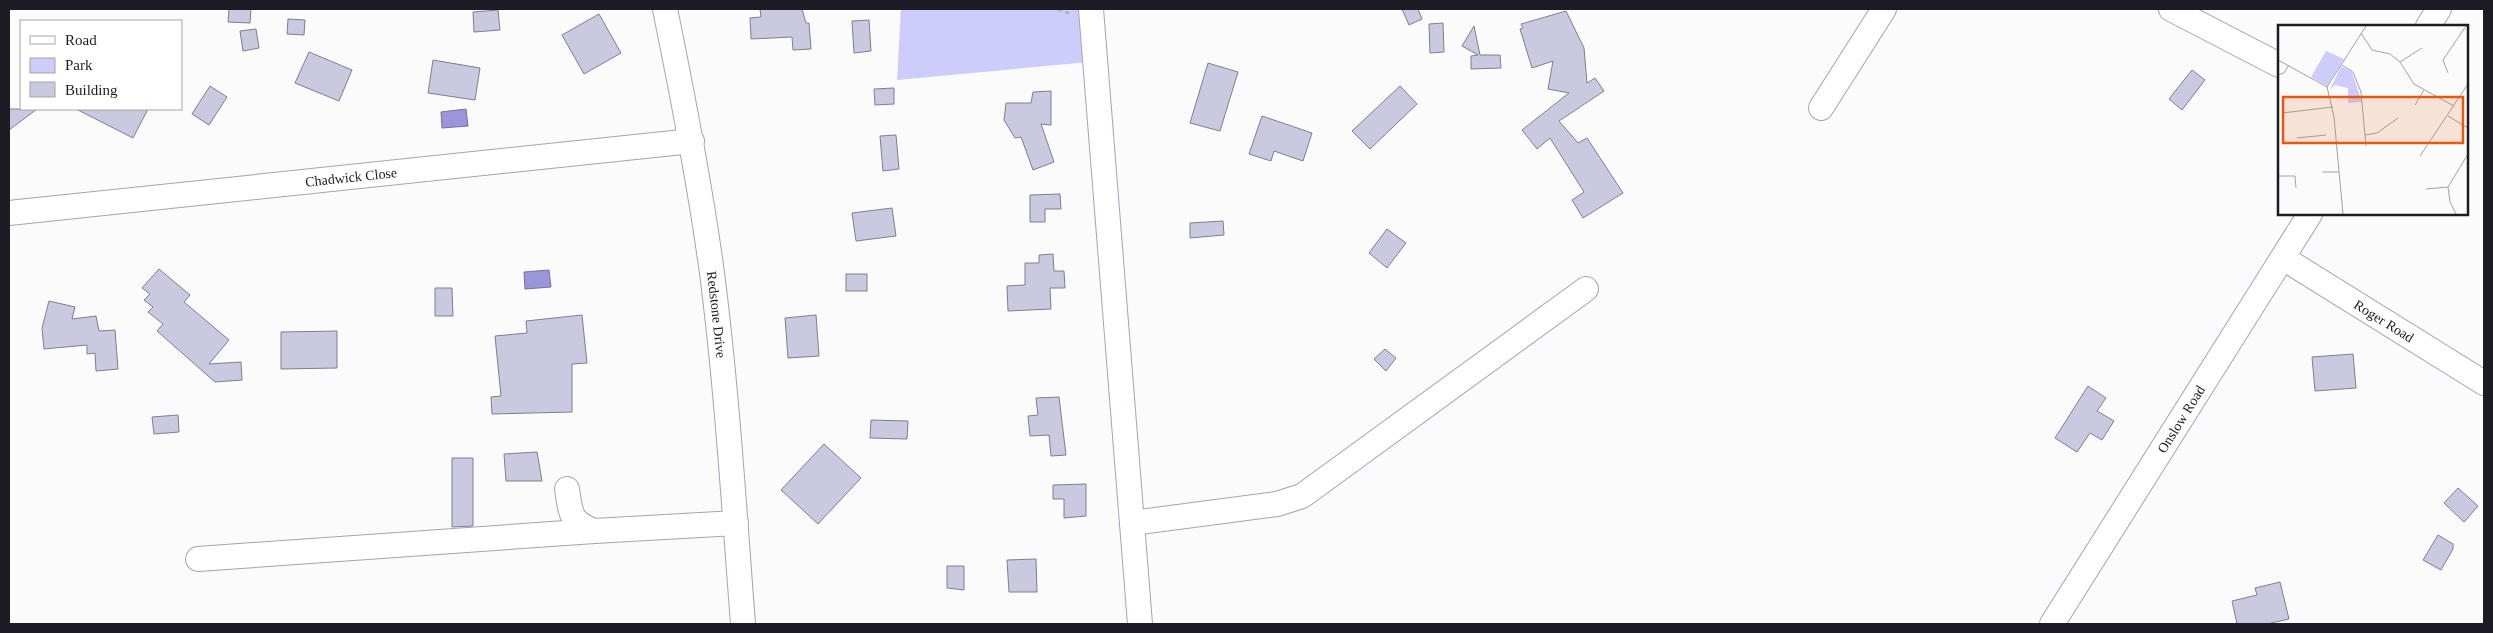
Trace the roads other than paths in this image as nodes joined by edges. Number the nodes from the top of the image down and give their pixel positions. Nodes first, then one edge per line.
1 (665, 9) edge
2 (1091, 9) edge
3 (1884, 9) edge
4 (2171, 9) edge
5 (2439, 9) edge
6 (2429, 25) edge
7 (2278, 64) edge
8 (1822, 108) dead end
9 (692, 141) junction
10 (9, 213) edge
11 (2309, 215) edge
12 (2283, 258) junction
13 (1586, 289) dead end
14 (2484, 383) edge
15 (567, 489) dead end
16 (736, 523) junction
17 (1132, 523) junction
18 (594, 530) junction
19 (198, 559) dead end
20 (743, 624) edge
21 (1140, 624) edge
22 (2052, 624) edge

1 - 9 street, Redstone Drive
2 - 17 street
3 - 8 street
4 - 7 street
5 - 6 street
9 - 10 street, Chadwick Close
9 - 16 street, Redstone Drive
11 - 12 street, Onslow Road
12 - 14 street, Roger Road
12 - 22 street, Onslow Road
13 - 17 street
15 - 18 street
16 - 18 street
16 - 20 street, Redstone Drive
17 - 21 street
18 - 19 street

